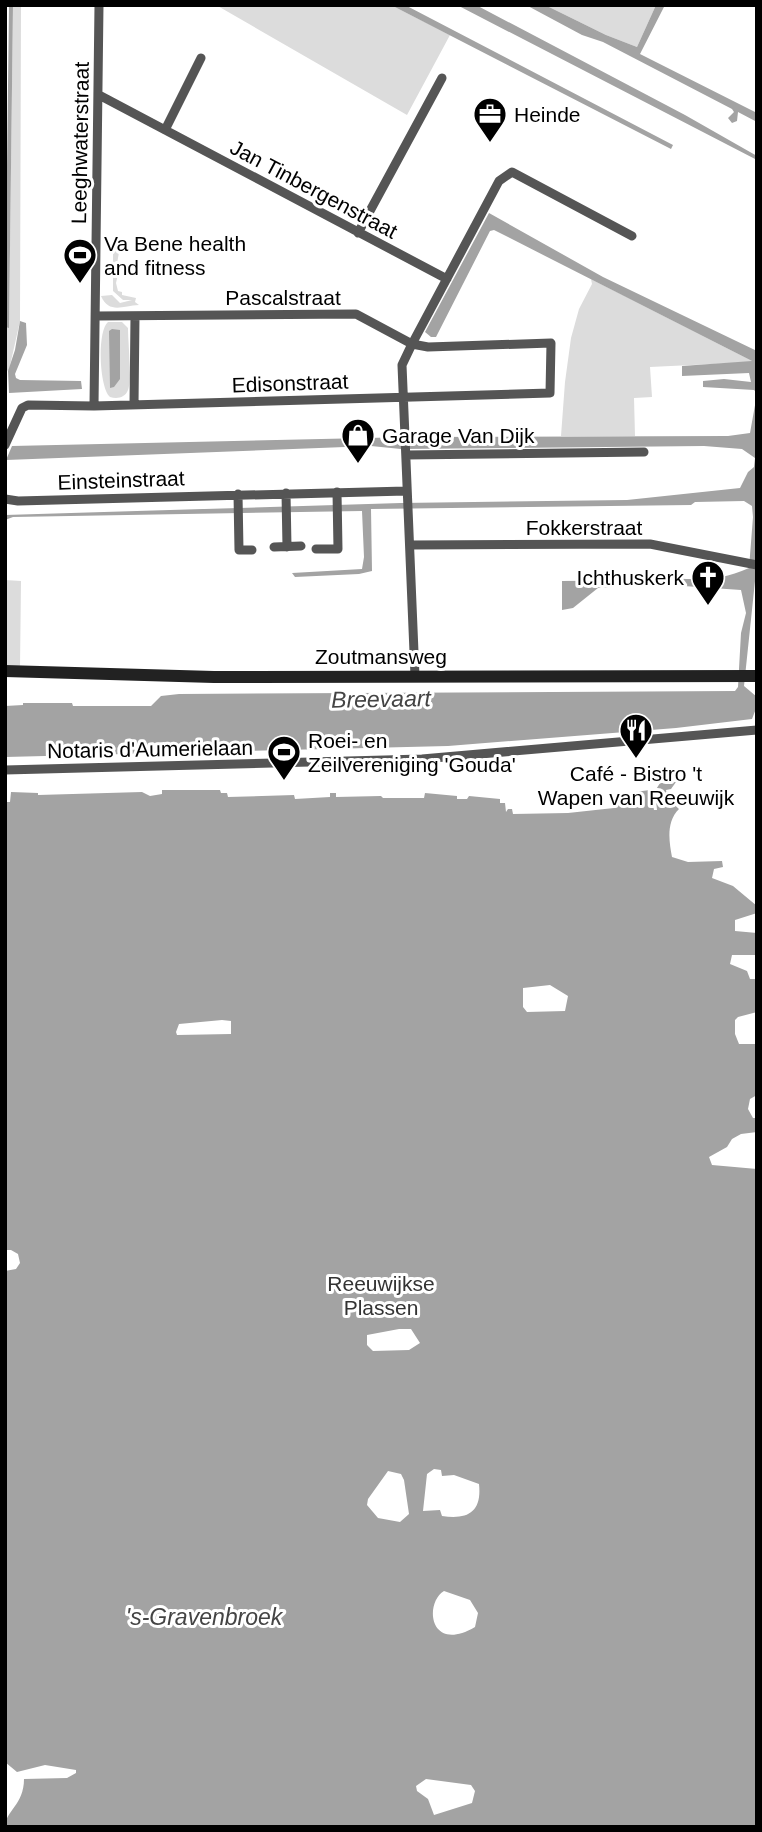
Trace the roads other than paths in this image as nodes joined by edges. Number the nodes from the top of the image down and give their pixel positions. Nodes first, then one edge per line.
1 (99, 5) edge
2 (201, 58) dead end
3 (442, 78) dead end
4 (99, 95) junction
5 (164, 130) junction
6 (358, 233) junction
7 (632, 236) dead end
8 (447, 279) junction
9 (96, 316) junction
10 (135, 316) junction
11 (551, 343) joint
12 (412, 344) junction
13 (404, 397) junction
14 (134, 405) junction
15 (94, 406) junction
16 (5, 445) edge
17 (644, 452) dead end
18 (406, 453) junction
19 (337, 492) junction
20 (286, 493) junction
21 (238, 494) junction
22 (406, 495) junction
23 (5, 499) edge
24 (410, 545) junction
25 (301, 546) dead end
26 (274, 547) dead end
27 (287, 547) junction
28 (316, 549) dead end
29 (252, 550) dead end
30 (757, 565) edge
31 (5, 671) edge
32 (415, 676) junction
33 (747, 676) edge
34 (757, 730) edge
35 (5, 770) edge

1 - 4 street, Leeghwaterstraat
2 - 5 street
3 - 6 street
4 - 5 street, Jan Tinbergenstraat
4 - 9 street, Leeghwaterstraat
5 - 6 street, Jan Tinbergenstraat
6 - 8 street, Jan Tinbergenstraat
7 - 8 street
8 - 12 street
9 - 10 street, Pascalstraat
9 - 15 street, Leeghwaterstraat
10 - 12 street, Pascalstraat
10 - 14 street
11 - 12 street, Pascalstraat
11 - 13 street, Edisonstraat
12 - 13 street
13 - 14 street, Edisonstraat
13 - 18 street
14 - 15 street, Edisonstraat
15 - 16 street, Edisonstraat
17 - 18 street
18 - 22 street
19 - 20 street, Einsteinstraat
19 - 22 street, Einsteinstraat
19 - 28 street
20 - 21 street, Einsteinstraat
20 - 27 street
21 - 23 street, Einsteinstraat
21 - 29 street
22 - 24 street
24 - 30 street, Fokkerstraat
24 - 32 street
25 - 27 street
26 - 27 street
31 - 32 street, Zoutmansweg
32 - 33 street, Zoutmansweg
34 - 35 street, Notaris d'Aumerielaan

